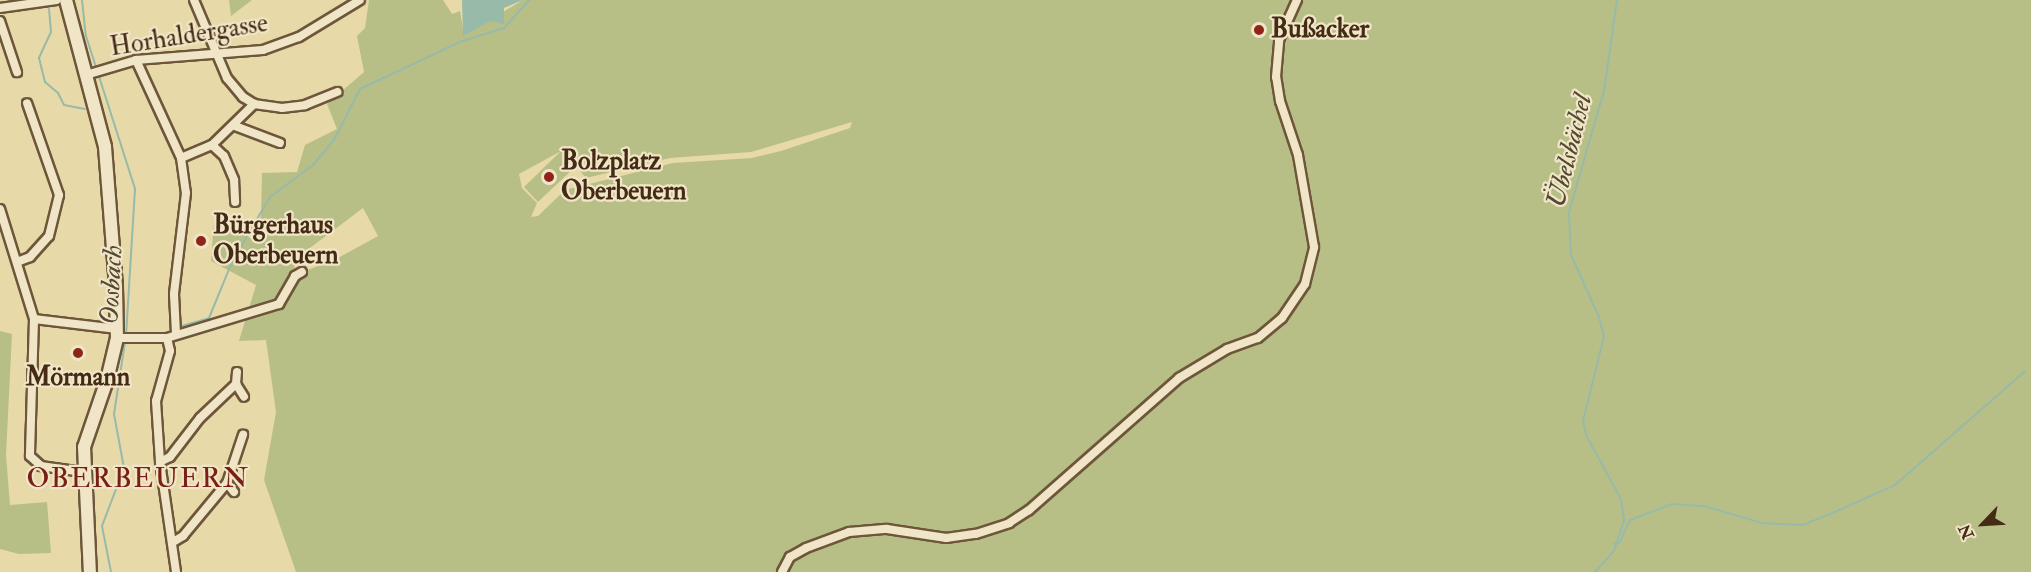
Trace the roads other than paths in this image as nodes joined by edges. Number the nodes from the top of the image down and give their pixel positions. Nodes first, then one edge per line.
1 (56, 0) edge
2 (66, 0) edge
3 (194, 0) edge
4 (360, 0) edge
5 (1297, 0) edge
6 (0, 8) edge
7 (0, 21) edge
8 (218, 56) junction
9 (136, 60) junction
10 (17, 72) dead end
11 (92, 73) junction
12 (337, 92) dead end
13 (27, 103) dead end
14 (254, 104) junction
15 (236, 126) junction
16 (280, 143) dead end
17 (212, 145) junction
18 (181, 159) junction
19 (235, 202) dead end
20 (0, 209) edge
21 (17, 262) junction
22 (302, 272) dead end
23 (34, 319) junction
24 (176, 334) junction
25 (122, 336) junction
26 (167, 338) junction
27 (237, 372) dead end
28 (236, 384) junction
29 (244, 397) dead end
30 (243, 435) dead end
31 (160, 462) junction
32 (82, 471) junction
33 (227, 483) junction
34 (234, 492) dead end
35 (173, 542) junction
36 (90, 572) edge
37 (176, 572) edge
38 (782, 572) edge

1 - 6 street
2 - 11 main road
3 - 8 street
4 - 8 street, Horhaldergasse
5 - 38 street
7 - 10 street
8 - 9 street, Horhaldergasse
8 - 14 street
9 - 11 street, Horhaldergasse
9 - 18 street
11 - 25 main road
12 - 14 street
13 - 21 street
14 - 15 street
15 - 16 street
15 - 17 street
17 - 18 street
17 - 19 street
18 - 24 street
20 - 21 street
21 - 23 street
22 - 24 street
23 - 25 street
23 - 32 street
24 - 26 street
25 - 26 street
25 - 32 main road
26 - 31 street
27 - 28 street
28 - 29 street
28 - 31 street
30 - 33 street
31 - 35 street
32 - 36 main road
33 - 34 street
33 - 35 street
35 - 37 street

